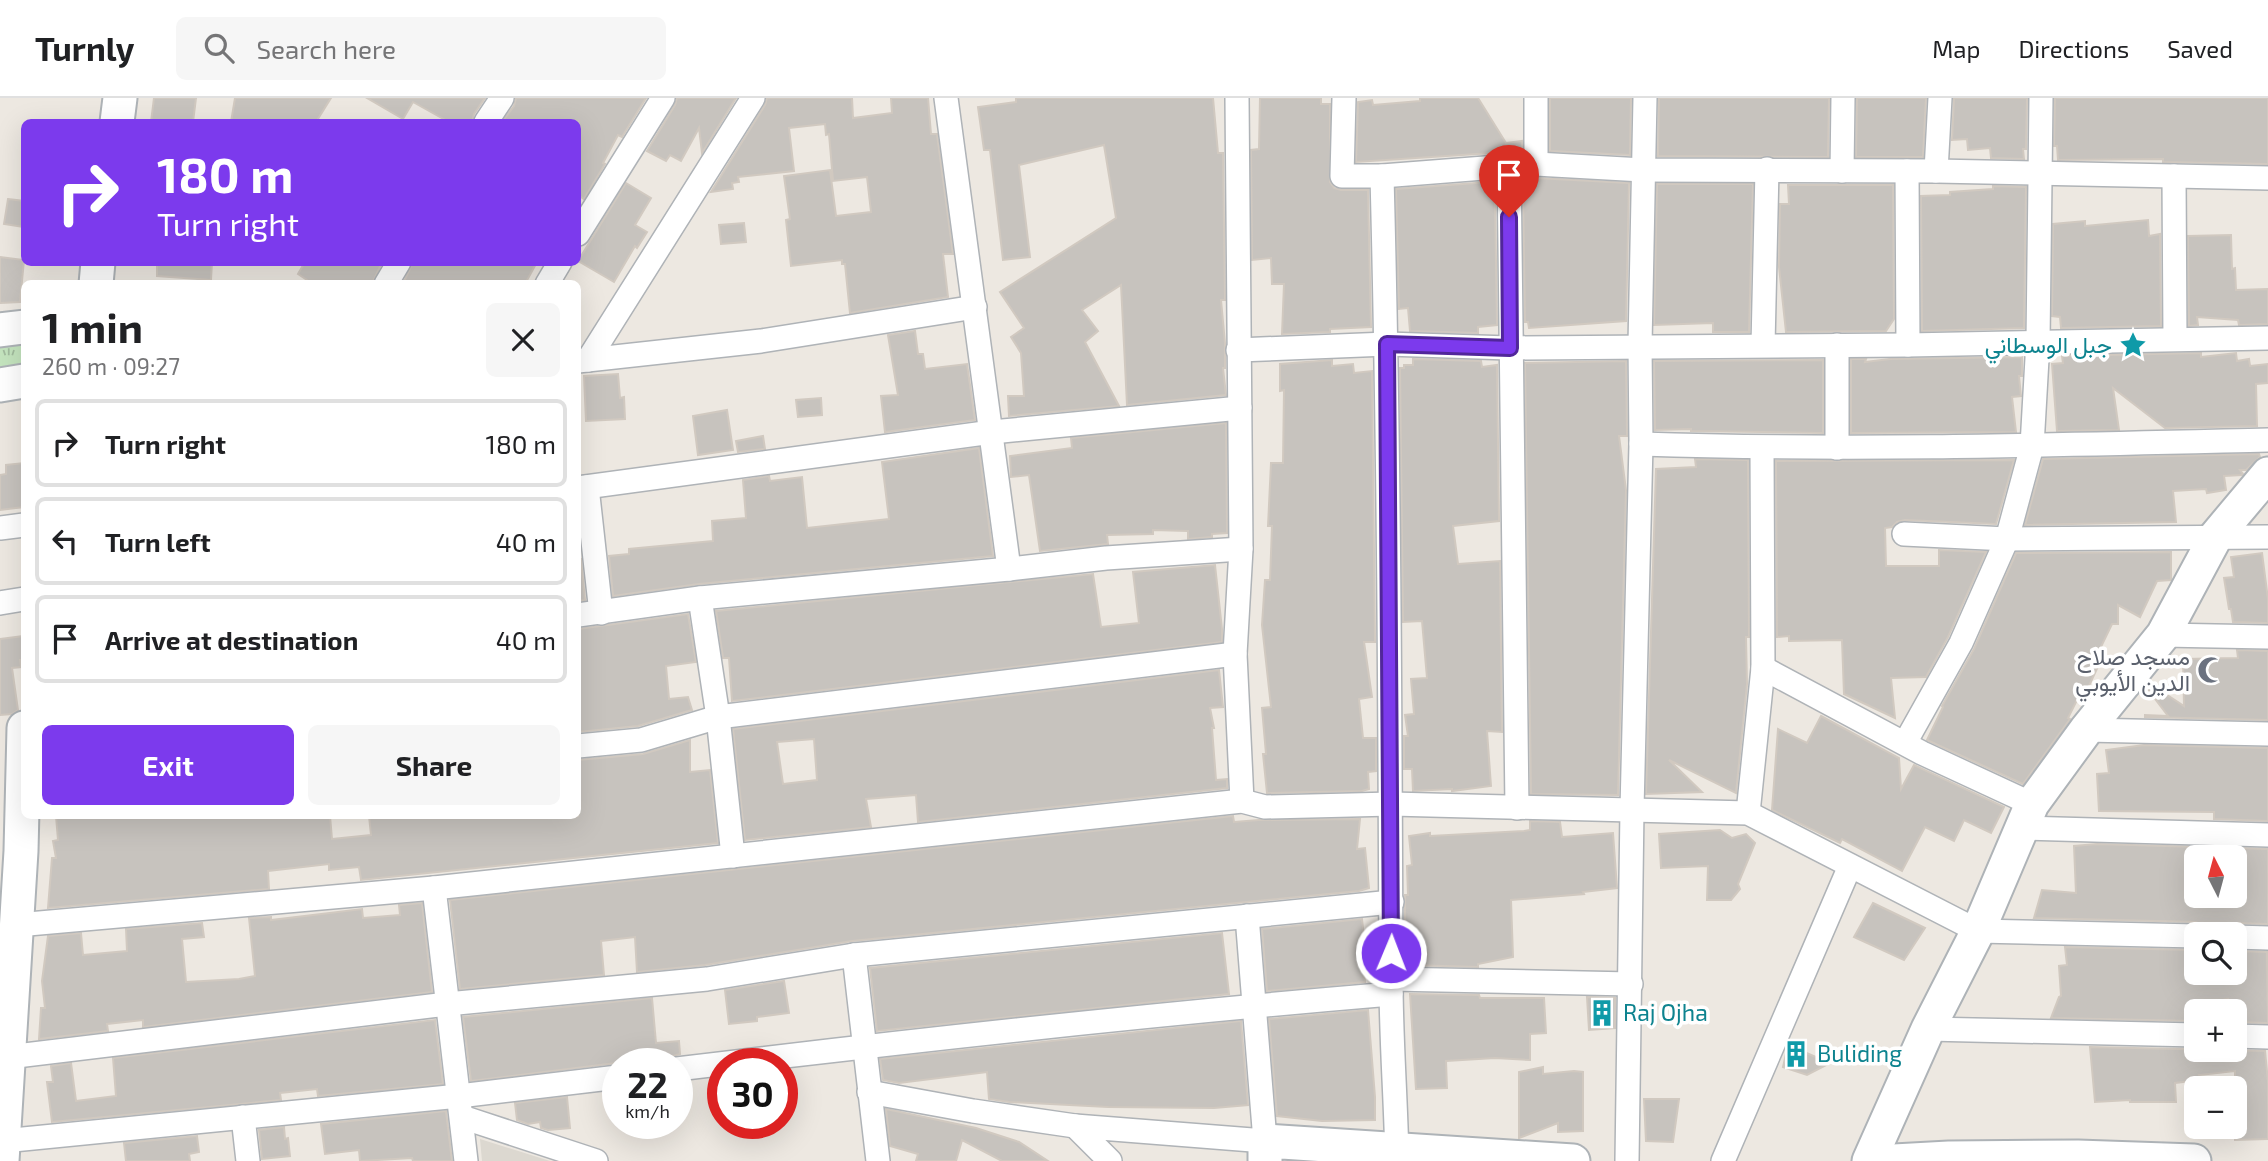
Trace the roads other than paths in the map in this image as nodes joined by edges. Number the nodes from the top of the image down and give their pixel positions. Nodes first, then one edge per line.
1 (120, 98) edge
2 (502, 98) edge
3 (663, 98) edge
4 (753, 98) edge
5 (946, 98) edge
6 (1237, 98) edge
7 (1344, 98) edge
8 (1536, 98) edge
9 (1645, 98) edge
10 (1843, 98) edge
11 (1940, 98) edge
12 (2041, 98) edge
13 (117, 119) edge
14 (488, 119) edge
15 (1536, 164) junction
16 (1509, 165) junction
17 (1767, 169) junction
18 (1643, 170) junction
19 (1842, 171) junction
20 (1936, 171) junction
21 (1907, 172) junction
22 (2039, 173) junction
23 (1382, 176) junction
24 (2174, 176) junction
25 (2268, 178) edge
26 (581, 229) edge
27 (975, 307) junction
28 (21, 327) edge
29 (0, 330) edge
30 (2268, 338) edge
31 (2175, 339) junction
32 (2038, 341) junction
33 (1387, 344) junction
34 (1640, 345) junction
35 (1763, 345) junction
36 (1837, 345) junction
37 (1908, 345) junction
38 (1510, 348) junction
39 (1238, 350) junction
40 (583, 360) edge
41 (21, 381) edge
42 (0, 384) edge
43 (1240, 408) junction
44 (992, 432) junction
45 (2268, 440) edge
46 (1641, 444) junction
47 (2032, 446) junction
48 (1762, 448) junction
49 (1837, 448) junction
50 (2268, 474) edge
51 (582, 488) edge
52 (21, 525) edge
53 (0, 528) edge
54 (1905, 534) dead end
55 (2216, 536) junction
56 (2268, 537) edge
57 (2007, 539) junction
58 (1241, 549) junction
59 (1009, 569) junction
60 (700, 598) junction
61 (21, 600) edge
62 (0, 603) edge
63 (601, 612) junction
64 (581, 615) edge
65 (2163, 635) junction
66 (2268, 637) edge
67 (1235, 654) junction
68 (1763, 668) junction
69 (718, 717) junction
70 (21, 728) edge
71 (2085, 730) junction
72 (0, 731) edge
73 (2268, 734) edge
74 (1905, 743) junction
75 (581, 746) edge
76 (1242, 801) junction
77 (1392, 804) junction
78 (1517, 808) junction
79 (1632, 809) junction
80 (1748, 813) junction
81 (2026, 816) junction
82 (22, 819) edge
83 (2268, 835) edge
84 (733, 856) junction
85 (1850, 866) junction
86 (434, 888) junction
87 (1392, 902) junction
88 (1247, 916) junction
89 (17, 925) junction
90 (1978, 930) junction
91 (2184, 936) edge
92 (2247, 937) edge
93 (2268, 938) edge
94 (854, 955) junction
95 (1630, 984) junction
96 (1391, 986) junction
97 (447, 1004) junction
98 (1256, 1005) junction
99 (1928, 1029) junction
100 (2184, 1035) edge
101 (2247, 1037) edge
102 (2268, 1037) edge
103 (863, 1045) junction
104 (8, 1058) junction
105 (693, 1067) edge
106 (602, 1080) edge
107 (869, 1091) junction
108 (460, 1107) junction
109 (243, 1117) junction
110 (1075, 1126) junction
111 (2, 1140) edge
112 (1265, 1151) edge
113 (1397, 1155) edge
114 (1949, 1159) edge
115 (2078, 1159) edge
116 (248, 1161) edge
117 (467, 1161) edge
118 (596, 1161) edge
119 (878, 1161) edge
120 (1111, 1161) edge
121 (1573, 1161) edge
122 (1627, 1161) edge
123 (1723, 1161) edge
124 (1869, 1161) edge
125 (1894, 1161) edge
126 (2194, 1161) edge

1 - 13 street
2 - 14 street
3 - 26 street
4 - 40 street
5 - 27 street
6 - 39 street
7 - 23 street
8 - 15 street
9 - 18 street
10 - 19 street
11 - 20 street
12 - 22 street
15 - 16 street
15 - 18 street
16 - 23 street
16 - 38 street
17 - 18 street
17 - 19 street
17 - 35 street
18 - 34 street
19 - 21 street
20 - 21 street
20 - 22 street
21 - 37 street
22 - 24 street
22 - 32 street
23 - 33 street
24 - 25 street
24 - 31 street
27 - 40 street
27 - 44 street
28 - 29 street
30 - 31 street
31 - 32 street
32 - 37 street
32 - 47 street
33 - 38 street
33 - 39 street
33 - 77 street
34 - 35 street
34 - 38 street
34 - 46 street
35 - 36 street
36 - 37 street
36 - 49 street
38 - 78 street
39 - 43 street
41 - 42 street
43 - 44 street
43 - 58 street
44 - 51 street
44 - 59 street
45 - 47 street
46 - 48 street
46 - 79 street
47 - 49 street
47 - 57 street
48 - 49 street
48 - 68 street
50 - 55 street
51 - 63 street
52 - 53 street
54 - 57 street
55 - 56 street
55 - 57 street
55 - 65 street
57 - 74 street
58 - 59 street
58 - 67 street
59 - 60 street
60 - 63 street
60 - 69 street
61 - 62 street
63 - 64 street
65 - 66 street
65 - 71 street
67 - 69 street
67 - 76 street
68 - 74 street
68 - 80 street
69 - 75 street
69 - 84 street
70 - 72 street
71 - 73 street
71 - 81 street
74 - 81 street
76 - 77 street
76 - 84 street
77 - 78 street
77 - 87 street
78 - 79 street
79 - 80 street
79 - 95 street
80 - 85 street
81 - 83 street
81 - 90 street
82 - 89 street
84 - 86 street
85 - 90 street
85 - 123 street
86 - 89 street
86 - 97 street
87 - 88 street
87 - 96 street
88 - 94 street
88 - 98 street
89 - 104 street
90 - 91 street
90 - 99 street
92 - 93 street
94 - 97 street
94 - 103 street
95 - 96 street
95 - 122 street
96 - 98 street
96 - 113 street
97 - 104 street
97 - 108 street
98 - 103 street
98 - 112 street
99 - 100 street
99 - 124 street
101 - 102 street
103 - 105 street
103 - 107 street
104 - 111 street
106 - 108 street
107 - 110 street
107 - 119 street
108 - 109 street
108 - 117 street
108 - 118 street
109 - 111 street
109 - 116 street
110 - 112 street
110 - 120 street
112 - 113 street
113 - 121 street
114 - 115 street
114 - 125 street
115 - 126 street

